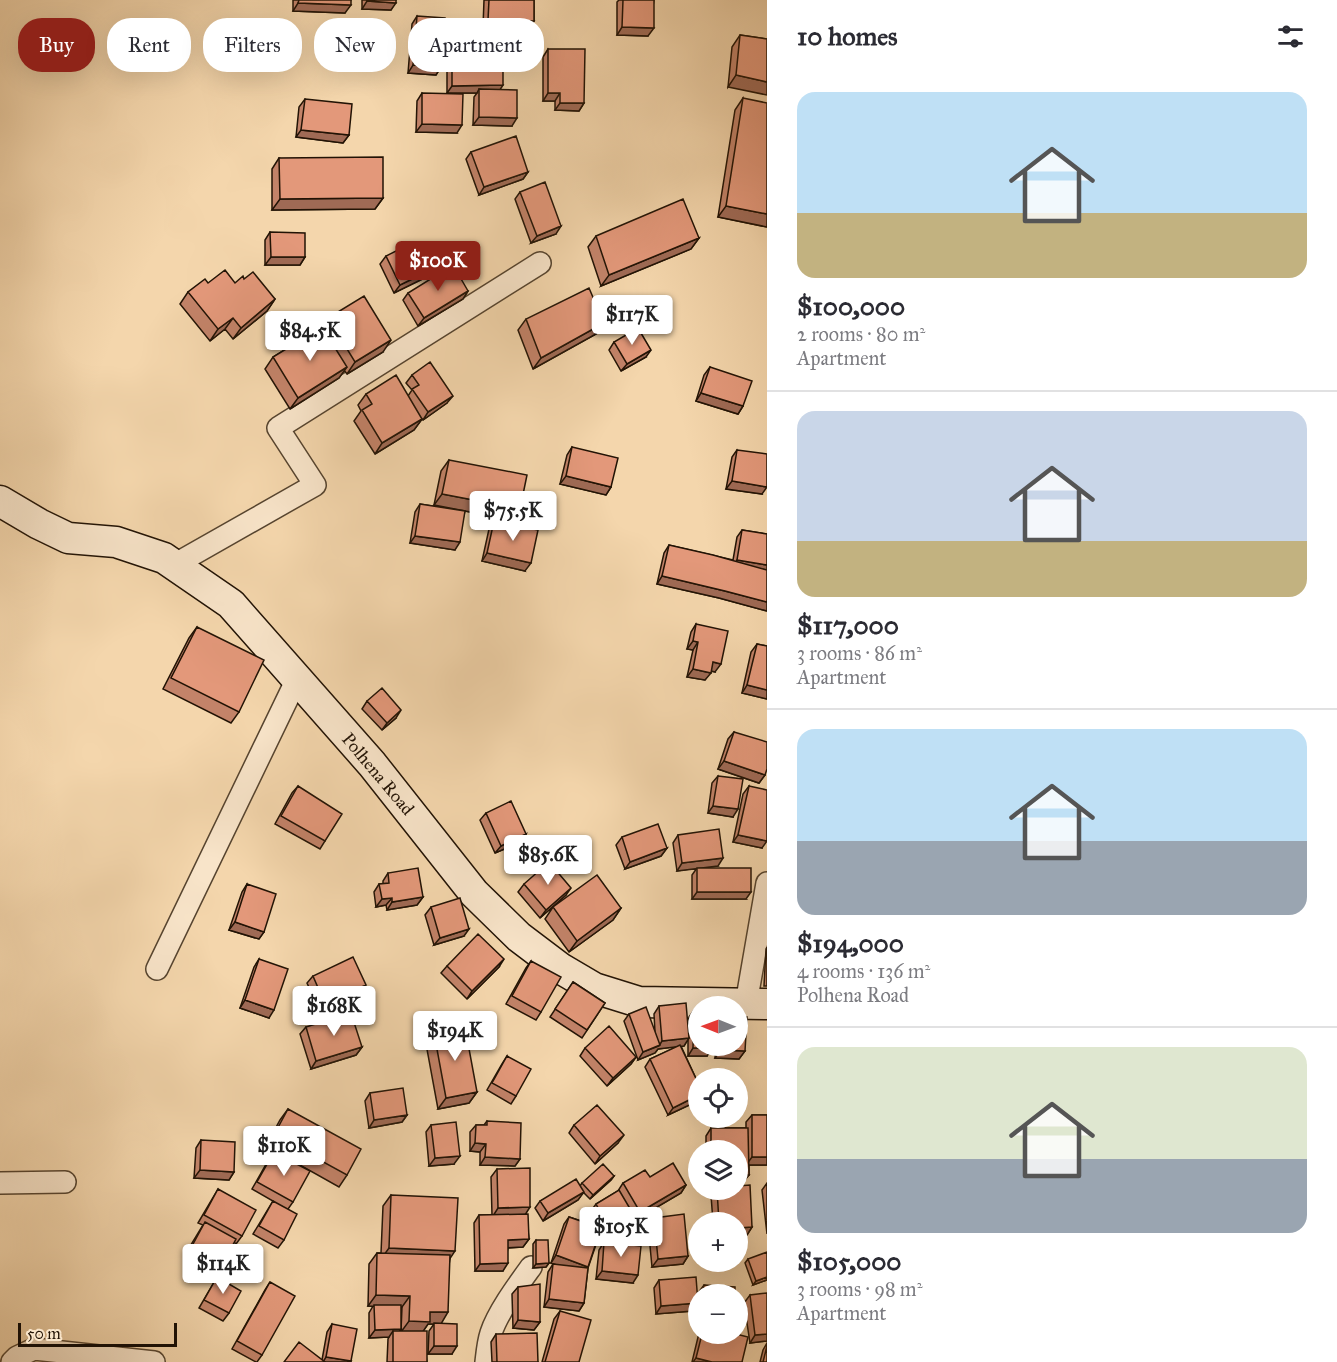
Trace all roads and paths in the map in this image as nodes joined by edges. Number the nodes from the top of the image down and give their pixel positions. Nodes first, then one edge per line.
1 (540, 263) dead end
2 (0, 501) edge
3 (174, 565) junction
4 (297, 679) junction
5 (767, 883) edge
6 (157, 969) dead end
7 (756, 1004) edge
8 (65, 1182) dead end
9 (0, 1183) edge
10 (531, 1267) dead end
11 (12, 1362) edge
12 (154, 1362) edge
13 (486, 1362) edge

1 - 3 street
2 - 3 street, Polhena Road
3 - 4 street, Polhena Road
4 - 6 street
4 - 7 street, Polhena Road
5 - 7 street
8 - 9 street
10 - 13 street
11 - 12 street

